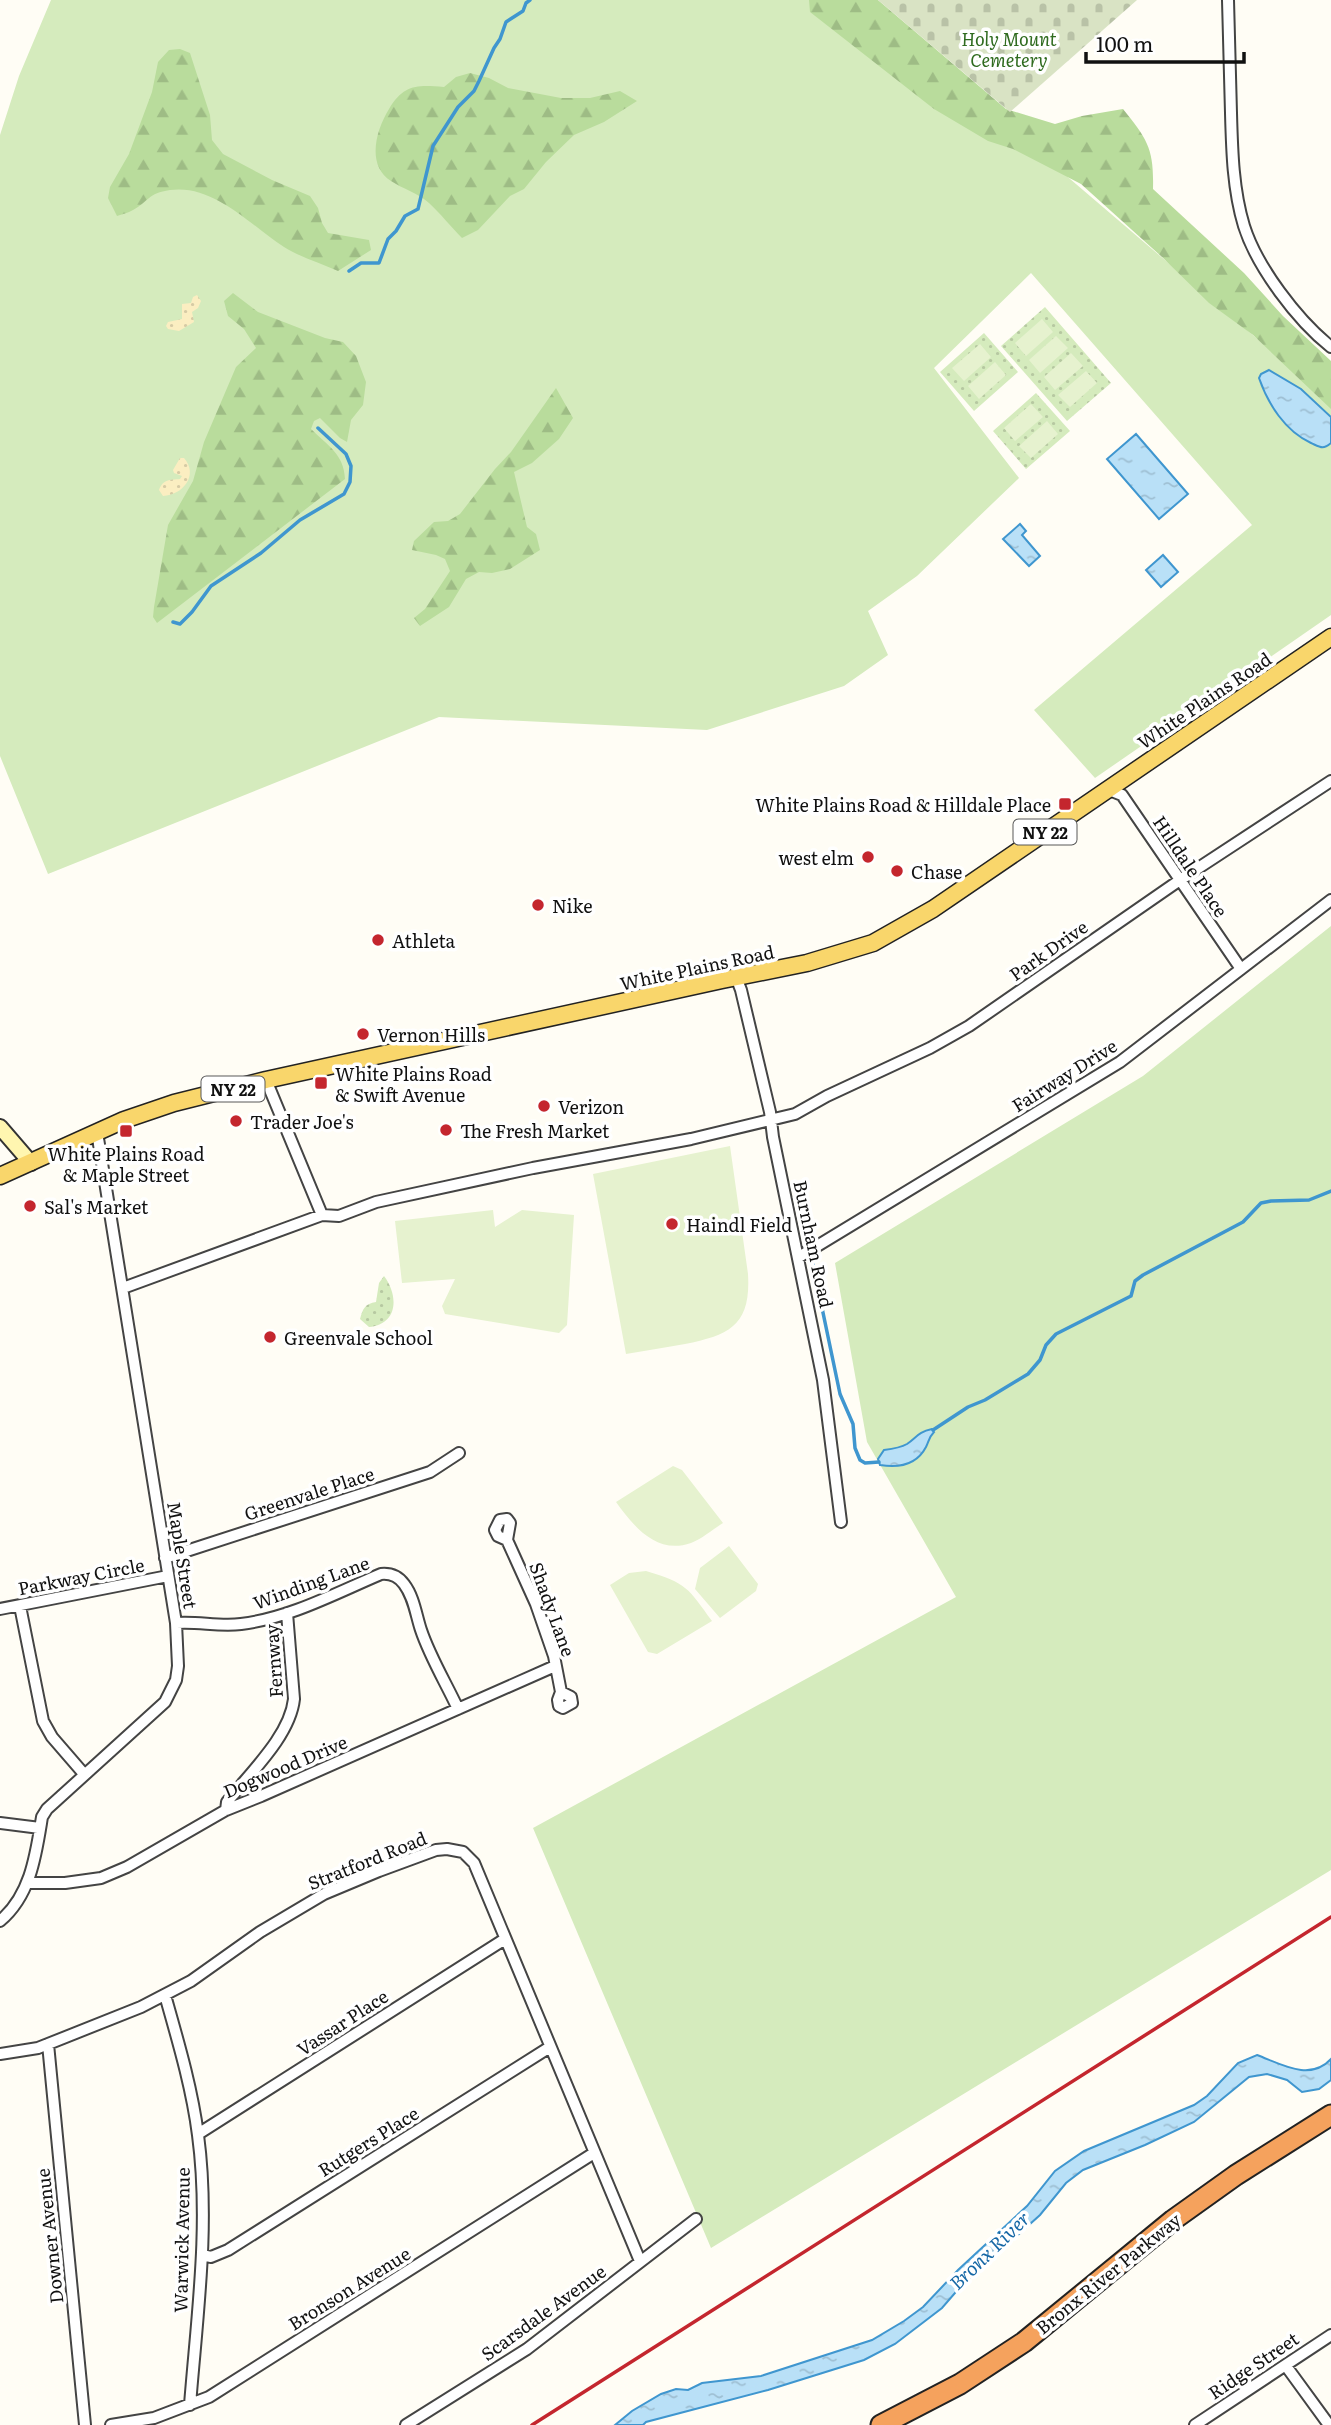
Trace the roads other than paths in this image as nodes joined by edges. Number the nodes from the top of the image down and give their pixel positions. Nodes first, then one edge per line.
1 (1228, 0) edge
2 (1331, 347) edge
3 (1331, 637) edge
4 (1331, 781) edge
5 (1107, 789) junction
6 (1180, 880) junction
7 (1331, 900) edge
8 (1241, 969) junction
9 (736, 977) junction
10 (267, 1080) junction
11 (771, 1121) junction
12 (0, 1127) edge
13 (97, 1132) junction
14 (31, 1163) junction
15 (0, 1175) edge
16 (322, 1215) junction
17 (799, 1257) junction
18 (123, 1288) junction
19 (459, 1453) dead end
20 (841, 1522) dead end
21 (507, 1540) dead end
22 (165, 1558) junction
23 (168, 1576) junction
24 (20, 1606) junction
25 (0, 1609) edge
26 (287, 1613) junction
27 (176, 1623) junction
28 (555, 1666) junction
29 (561, 1692) dead end
30 (458, 1709) junction
31 (84, 1774) junction
32 (226, 1810) junction
33 (0, 1823) edge
34 (40, 1828) junction
35 (28, 1883) junction
36 (0, 1921) edge
37 (505, 1938) junction
38 (165, 1995) junction
39 (48, 2044) junction
40 (550, 2047) junction
41 (0, 2054) edge
42 (1331, 2115) edge
43 (1331, 2128) edge
44 (198, 2134) junction
45 (594, 2153) junction
46 (696, 2219) dead end
47 (202, 2255) junction
48 (640, 2261) junction
49 (1331, 2335) edge
50 (1286, 2366) junction
51 (190, 2405) junction
52 (85, 2425) edge
53 (111, 2425) edge
54 (406, 2425) edge
55 (881, 2425) edge
56 (909, 2425) edge
57 (1197, 2425) edge
58 (1329, 2425) edge

1 - 2 street
3 - 5 main road, White Plains Road / NY 22
4 - 6 street, Park Drive
5 - 6 street, Hilldale Place
5 - 9 main road, White Plains Road / NY 22
6 - 8 street, Hilldale Place
6 - 11 street, Park Drive
7 - 8 street, Fairway Drive
8 - 17 street, Fairway Drive
9 - 10 main road, White Plains Road / NY 22
9 - 11 street, Burnham Road
10 - 13 main road, White Plains Road / NY 22
10 - 16 street
11 - 16 street, Park Drive
11 - 17 street, Burnham Road
12 - 14 street
13 - 14 main road, White Plains Road / NY 22
13 - 18 street, Maple Street
14 - 15 main road, White Plains Road / NY 22
16 - 18 street, Park Drive
17 - 20 street, Burnham Road
18 - 22 street, Maple Street
19 - 22 street, Greenvale Place
21 - 28 street, Shady Lane
22 - 23 street, Maple Street
23 - 24 street, Parkway Circle
23 - 27 street, Maple Street
24 - 25 street, Parkway Circle
24 - 31 street
26 - 27 street, Winding Lane
26 - 30 street, Winding Lane
26 - 32 street, Fernway
27 - 31 street, Maple Street
28 - 29 street, Shady Lane
28 - 30 street, Dogwood Drive
30 - 32 street, Dogwood Drive
31 - 34 street, Maple Street
32 - 35 street, Dogwood Drive
33 - 34 street
34 - 35 street, Maple Street
35 - 36 street, Maple Street
37 - 38 street, Stratford Road
37 - 40 street, Stratford Road
37 - 44 street, Vassar Place
38 - 39 street, Stratford Road
38 - 44 street, Warwick Avenue
39 - 41 street, Stratford Road
39 - 52 street, Downer Avenue
40 - 45 street, Stratford Road
40 - 47 street, Rutgers Place
42 - 55 highway, Bronx River Parkway
43 - 56 highway, Bronx River Parkway
44 - 47 street, Warwick Avenue
45 - 48 street, Stratford Road
45 - 51 street, Bronson Avenue
46 - 48 street, Scarsdale Avenue
47 - 51 street, Warwick Avenue
48 - 54 street, Scarsdale Avenue
49 - 50 street, Ridge Street
50 - 57 street, Ridge Street
50 - 58 street
51 - 53 street, Bronson Avenue

